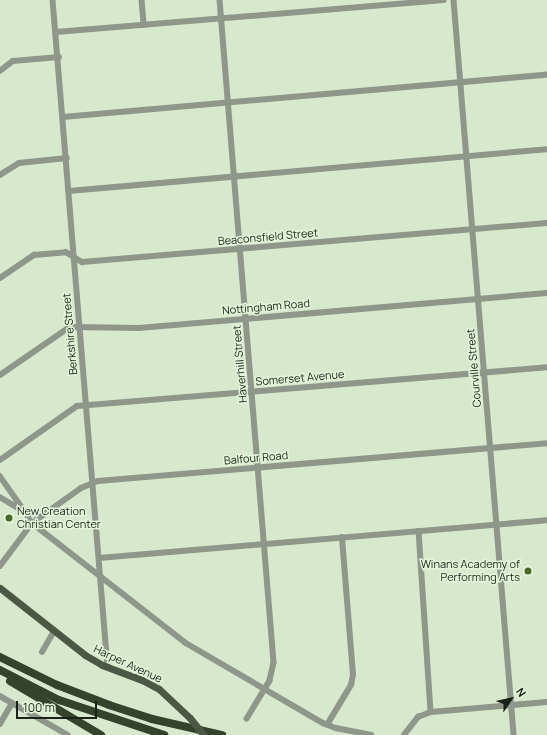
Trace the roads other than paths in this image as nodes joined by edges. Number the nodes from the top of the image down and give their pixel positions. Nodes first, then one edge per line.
1 (53, 0) edge
2 (142, 0) edge
3 (220, 0) edge
4 (444, 0) edge
5 (454, 0) edge
6 (222, 19) junction
7 (144, 25) junction
8 (56, 32) junction
9 (59, 57) junction
10 (0, 71) edge
11 (547, 75) edge
12 (460, 83) junction
13 (229, 104) junction
14 (63, 117) junction
15 (547, 149) edge
16 (466, 156) junction
17 (67, 158) junction
18 (0, 175) edge
19 (234, 176) junction
20 (69, 191) junction
21 (547, 223) edge
22 (472, 229) junction
23 (240, 249) junction
24 (74, 257) junction
25 (0, 278) edge
26 (547, 293) edge
27 (478, 299) junction
28 (246, 318) junction
29 (80, 327) junction
30 (547, 367) edge
31 (484, 372) junction
32 (0, 375) edge
33 (252, 392) junction
34 (86, 406) junction
35 (547, 443) edge
36 (490, 448) junction
37 (0, 460) edge
38 (258, 468) junction
39 (0, 476) edge
40 (92, 483) junction
41 (0, 497) edge
42 (25, 512) junction
43 (547, 520) edge
44 (32, 522) junction
45 (497, 524) junction
46 (419, 531) junction
47 (342, 537) junction
48 (264, 544) junction
49 (99, 558) junction
50 (0, 566) edge
51 (100, 577) junction
52 (0, 588) edge
53 (54, 631) junction
54 (42, 652) dead end
55 (0, 656) edge
56 (108, 667) junction
57 (0, 672) edge
58 (265, 689) junction
59 (0, 696) edge
60 (547, 702) edge
61 (12, 703) junction
62 (512, 705) junction
63 (431, 712) junction
64 (247, 719) dead end
65 (0, 724) edge
66 (327, 725) junction
67 (68, 735) edge
68 (101, 735) edge
69 (164, 735) edge
70 (204, 735) edge
71 (222, 735) edge
72 (371, 735) edge
73 (404, 735) edge
74 (514, 735) edge

1 - 8 street, Berkshire Street
2 - 7 street
3 - 6 street, Haverhill Street
4 - 6 street
5 - 12 street, Courville Street
6 - 7 street
6 - 13 street, Haverhill Street
7 - 8 street
8 - 9 street, Berkshire Street
9 - 10 street
9 - 14 street, Berkshire Street
11 - 12 street
12 - 13 street
12 - 16 street, Courville Street
13 - 14 street
13 - 19 street, Haverhill Street
14 - 17 street, Berkshire Street
15 - 16 street
16 - 19 street
16 - 22 street, Courville Street
17 - 18 street
17 - 20 street, Berkshire Street
19 - 20 street
19 - 23 street, Haverhill Street
20 - 24 street, Berkshire Street
21 - 22 street, Beaconsfield Street
22 - 23 street, Beaconsfield Street
22 - 27 street, Courville Street
23 - 24 street, Beaconsfield Street
23 - 28 street, Haverhill Street
24 - 25 street, Beaconsfield Street
24 - 29 street, Berkshire Street
26 - 27 street, Nottingham Road
27 - 28 street, Nottingham Road
27 - 31 street, Courville Street
28 - 29 street, Nottingham Road
28 - 33 street, Haverhill Street
29 - 32 street, Nottingham Road
29 - 34 street, Berkshire Street
30 - 31 street, Somerset Avenue
31 - 33 street, Somerset Avenue
31 - 36 street, Courville Street
33 - 34 street, Somerset Avenue
33 - 38 street, Haverhill Street
34 - 37 street, Somerset Avenue
34 - 40 street, Berkshire Street
35 - 36 street, Balfour Road
36 - 38 street, Balfour Road
36 - 45 street, Courville Street
38 - 40 street, Balfour Road
38 - 48 street, Haverhill Street
39 - 42 street
40 - 44 street, Balfour Road
40 - 49 street, Berkshire Street
41 - 42 street
42 - 44 street
43 - 45 street
44 - 50 street, Balfour Road
44 - 51 street
45 - 46 street
45 - 62 street, Courville Street
46 - 47 street
46 - 63 street
47 - 48 street
47 - 66 street
48 - 49 street
48 - 58 street, Haverhill Street
49 - 51 street, Berkshire Street
51 - 56 street, Berkshire Street
51 - 58 street
52 - 53 main road, Harper Avenue
53 - 54 street
53 - 56 main road, Harper Avenue
55 - 71 highway
56 - 70 main road, Harper Avenue, bridge
57 - 68 highway
57 - 69 highway
58 - 64 street, Haverhill Street
58 - 66 street
59 - 61 street
60 - 62 street
61 - 65 street
61 - 67 street
62 - 63 street
62 - 74 street, Courville Street
63 - 73 street
66 - 72 street

